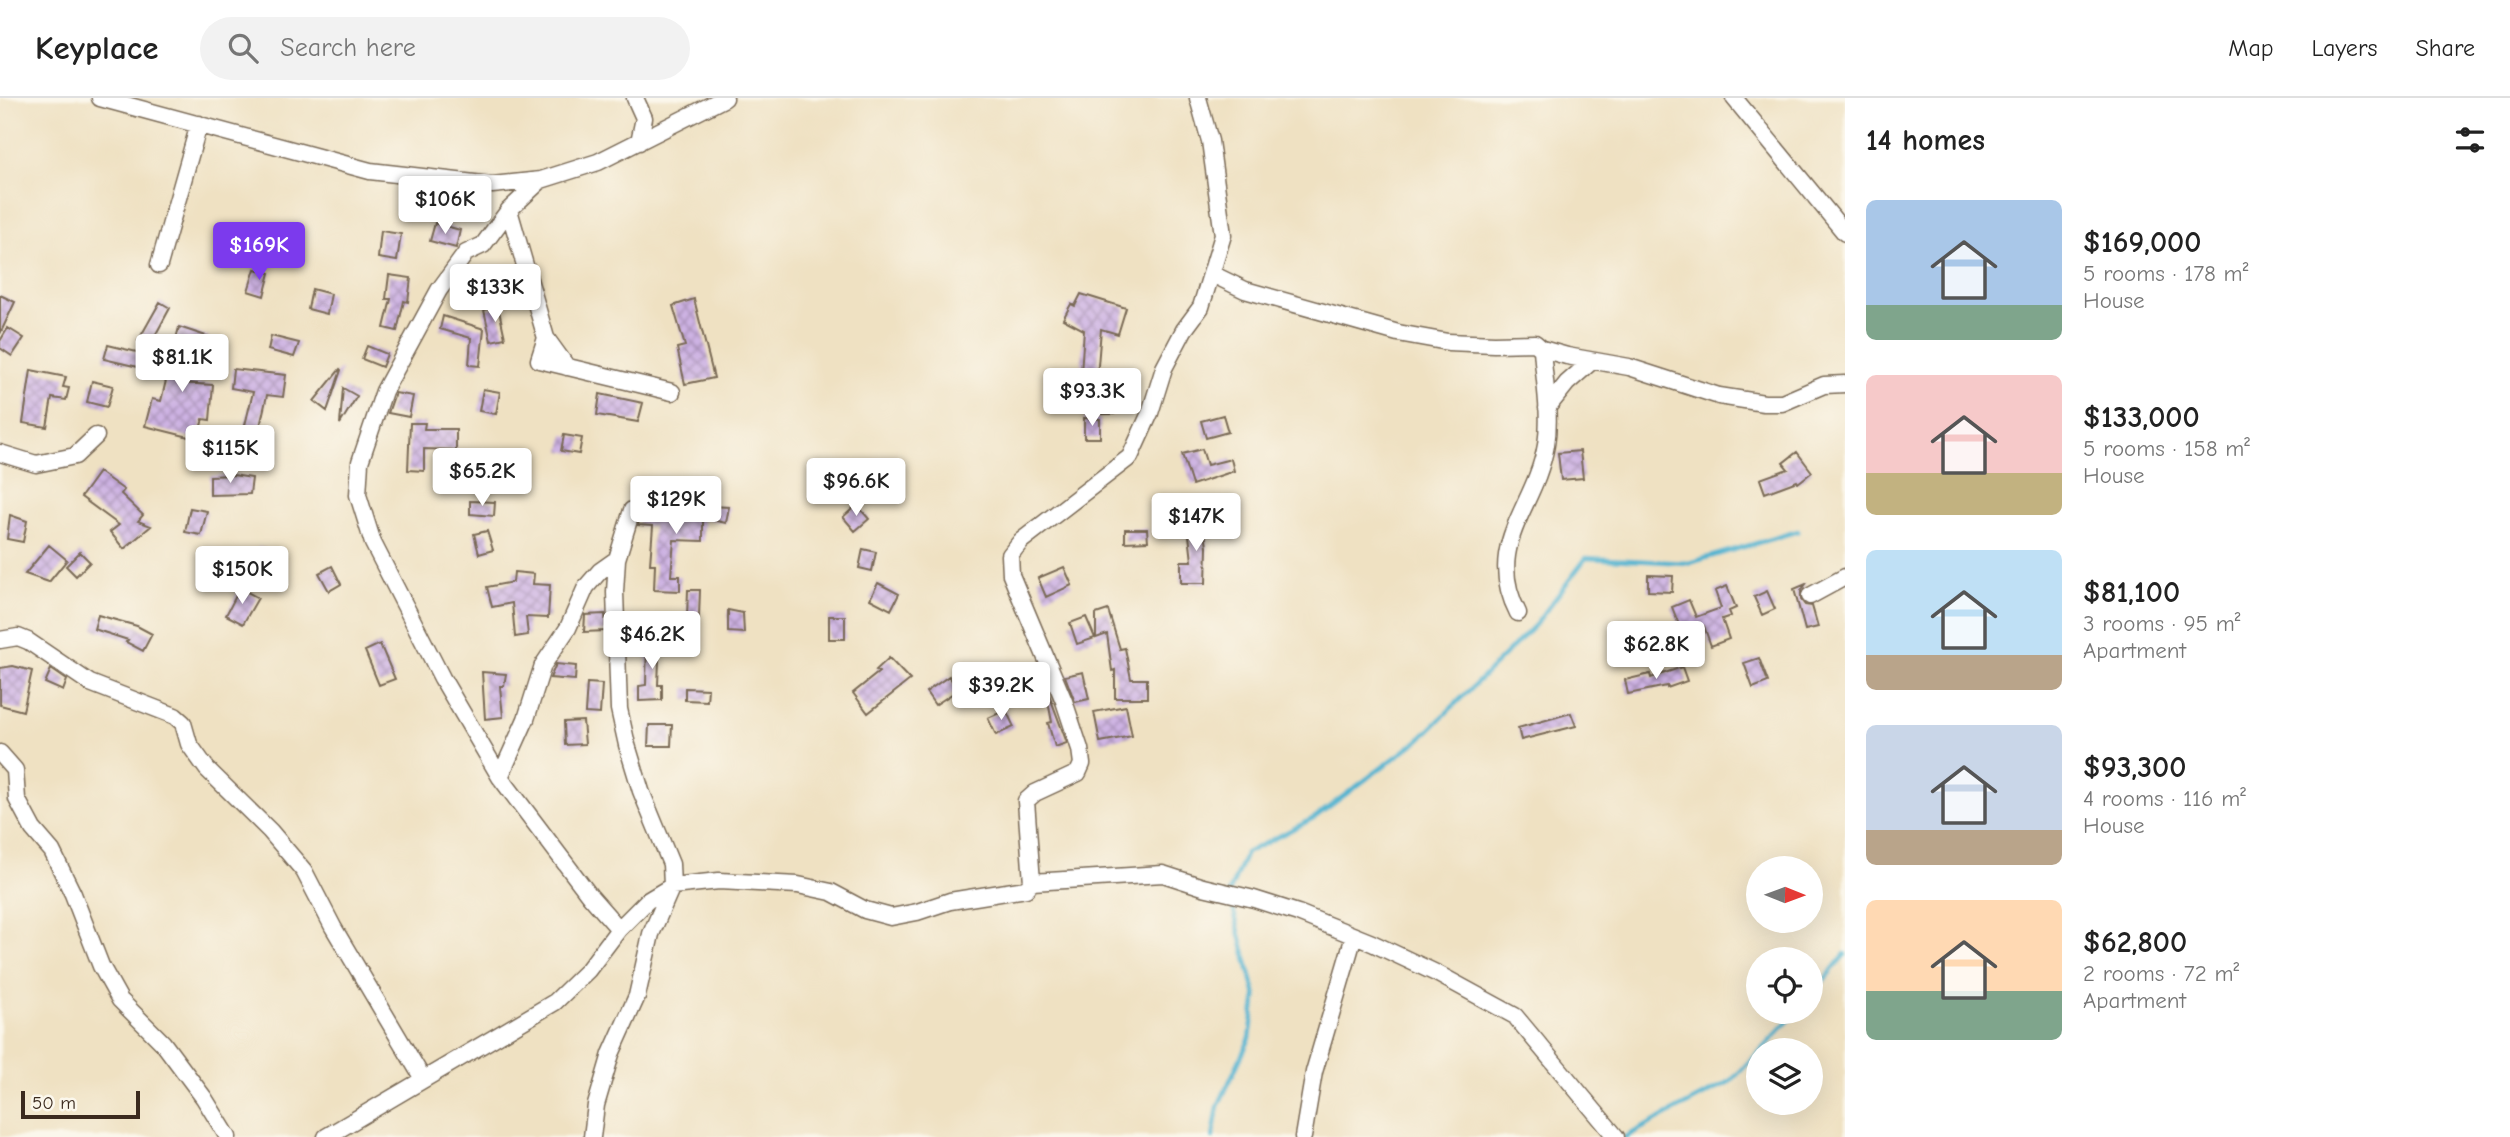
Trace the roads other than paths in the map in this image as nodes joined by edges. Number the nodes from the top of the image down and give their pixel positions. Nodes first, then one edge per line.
1 (100, 98) edge
2 (635, 98) edge
3 (724, 98) edge
4 (1198, 98) edge
5 (1734, 98) edge
6 (199, 124) junction
7 (639, 142) junction
8 (541, 180) junction
9 (1822, 204) junction
10 (1845, 209) edge
11 (509, 210) junction
12 (1845, 233) edge
13 (159, 265) dead end
14 (1212, 274) junction
15 (1542, 349) junction
16 (1592, 361) junction
17 (1845, 384) edge
18 (672, 392) dead end
19 (1547, 408) junction
20 (96, 436) dead end
21 (0, 453) edge
22 (632, 510) dead end
23 (617, 559) junction
24 (1845, 577) edge
25 (1810, 596) dead end
26 (1518, 613) dead end
27 (0, 640) edge
28 (0, 753) edge
29 (500, 777) junction
30 (1032, 882) junction
31 (672, 886) junction
32 (619, 929) junction
33 (1354, 936) junction
34 (423, 1079) junction
35 (228, 1137) edge
36 (326, 1137) edge
37 (592, 1137) edge
38 (1303, 1137) edge
39 (1616, 1137) edge

1 - 6 street
2 - 7 street
3 - 7 street
4 - 14 street
5 - 9 street
6 - 8 street
6 - 13 street
7 - 8 street
8 - 11 street
9 - 10 street
9 - 12 street
11 - 18 street
11 - 29 street
14 - 15 street
14 - 30 street
15 - 16 street
15 - 19 street
16 - 17 street
16 - 19 street
19 - 26 street
20 - 21 street
22 - 23 street
23 - 29 street
23 - 31 street
24 - 25 street
27 - 34 street
28 - 35 street
29 - 32 street
30 - 31 street
30 - 33 street
31 - 32 street
31 - 37 street
32 - 34 street
33 - 38 street
33 - 39 street
34 - 36 street

